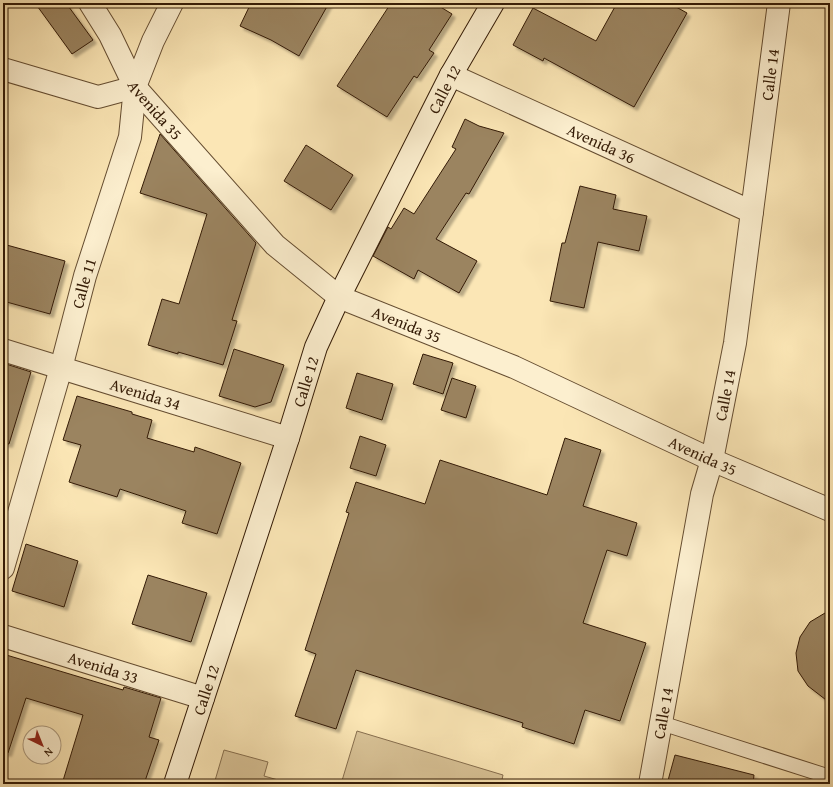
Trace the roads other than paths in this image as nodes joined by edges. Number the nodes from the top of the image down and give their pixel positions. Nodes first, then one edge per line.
1 (90, 3) edge
2 (172, 3) edge
3 (493, 3) edge
4 (779, 3) edge
5 (3, 69) edge
6 (451, 75) junction
7 (135, 87) junction
8 (752, 212) junction
9 (339, 297) junction
10 (3, 350) edge
11 (61, 368) junction
12 (288, 438) junction
13 (712, 460) junction
14 (830, 510) edge
15 (3, 568) edge
16 (3, 636) edge
17 (203, 698) junction
18 (661, 723) junction
19 (830, 777) edge
20 (175, 784) edge
21 (650, 784) edge

1 - 7 street, Avenida 35
2 - 7 street, Calle 11
3 - 6 street, Calle 12
4 - 8 street, Calle 14
5 - 7 street
6 - 8 street, Avenida 36
6 - 9 street, Calle 12
7 - 9 street, Avenida 35
7 - 11 street, Calle 11
8 - 13 street, Calle 14
9 - 12 street, Calle 12
9 - 13 street, Avenida 35
10 - 11 street, Avenida 34
11 - 12 street, Avenida 34
11 - 15 street, Calle 11
12 - 17 street, Calle 12
13 - 14 street, Avenida 35
13 - 18 street, Calle 14
16 - 17 street, Avenida 33
17 - 20 street, Calle 12
18 - 19 lane
18 - 21 street, Calle 14

